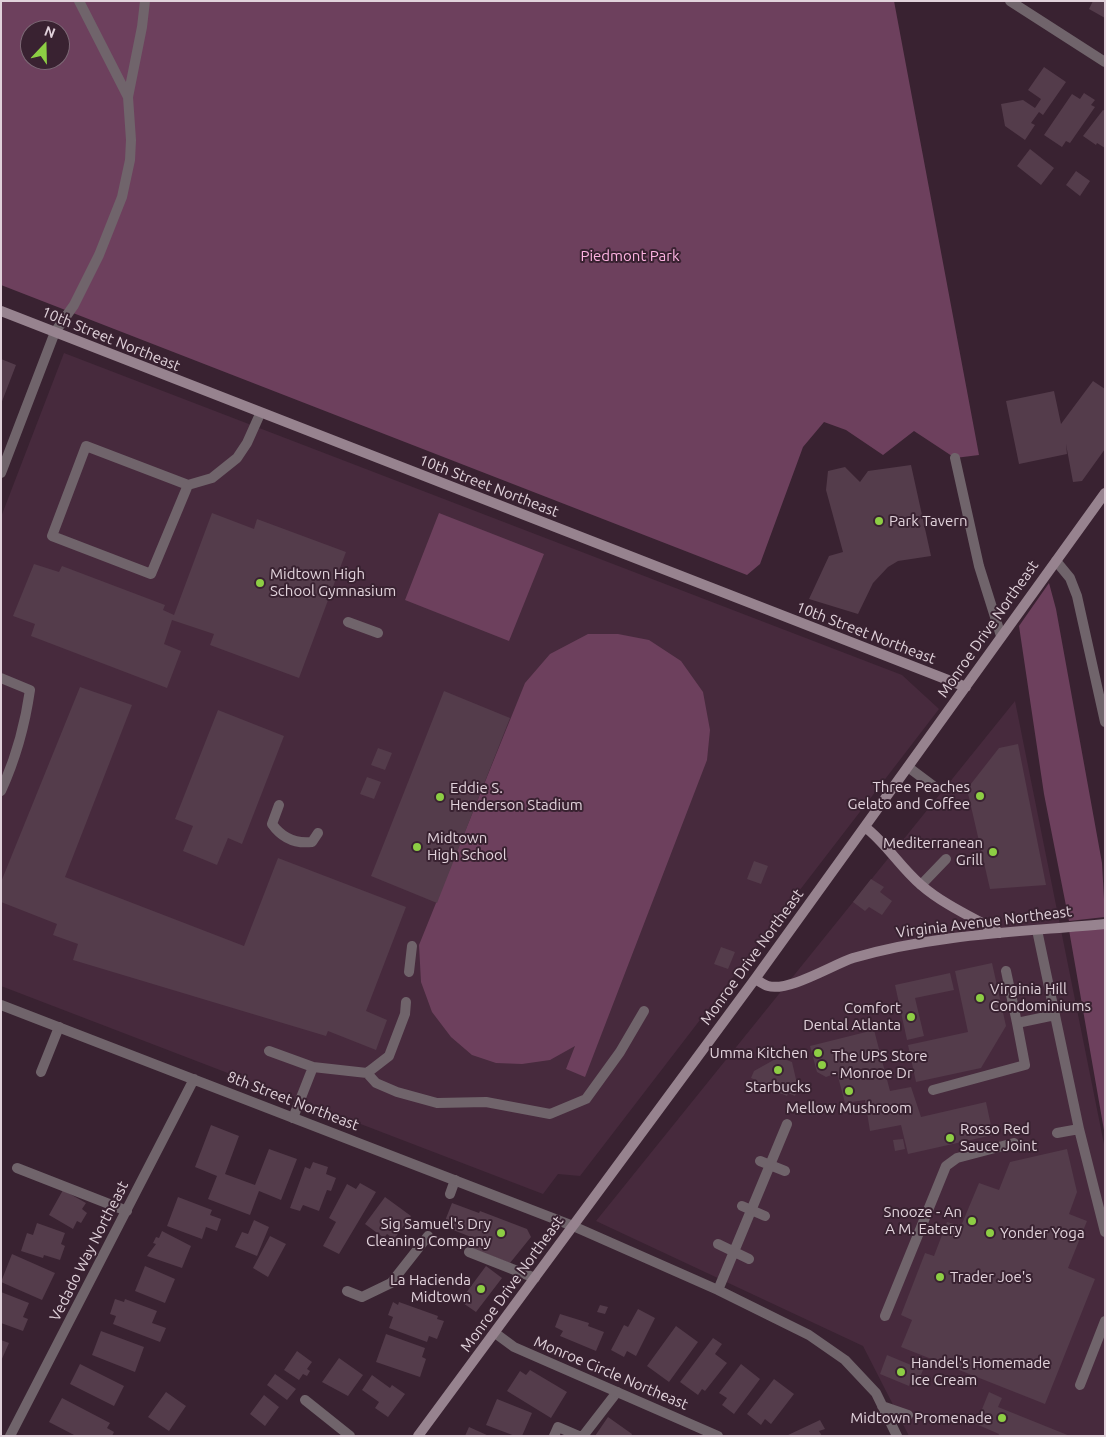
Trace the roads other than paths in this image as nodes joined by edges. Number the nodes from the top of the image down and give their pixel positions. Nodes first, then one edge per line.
1 (79, 1) edge
2 (145, 1) edge
3 (1010, 1) edge
4 (1105, 62) edge
5 (128, 97) junction
6 (1, 312) edge
7 (55, 332) junction
8 (260, 414) junction
9 (955, 458) dead end
10 (1, 473) edge
11 (188, 485) junction
12 (1105, 493) edge
13 (1056, 561) junction
14 (348, 622) dead end
15 (378, 633) dead end
16 (1001, 636) junction
17 (1, 678) edge
18 (966, 687) junction
19 (1105, 722) edge
20 (908, 767) junction
21 (936, 788) dead end
22 (1, 791) edge
23 (279, 805) dead end
24 (865, 826) junction
25 (318, 833) dead end
26 (946, 859) dead end
27 (921, 885) junction
28 (1105, 924) edge
29 (1037, 930) junction
30 (1000, 933) junction
31 (412, 946) dead end
32 (1006, 971) dead end
33 (409, 972) dead end
34 (755, 979) junction
35 (406, 1002) dead end
36 (1, 1005) edge
37 (644, 1012) dead end
38 (1055, 1015) junction
39 (1017, 1023) junction
40 (59, 1027) junction
41 (269, 1051) dead end
42 (313, 1067) junction
43 (41, 1072) dead end
44 (368, 1073) junction
45 (194, 1079) junction
46 (933, 1090) dead end
47 (293, 1118) junction
48 (787, 1124) dead end
49 (1079, 1129) junction
50 (1057, 1134) dead end
51 (1014, 1143) dead end
52 (765, 1162) junction
53 (18, 1168) dead end
54 (785, 1171) dead end
55 (455, 1180) junction
56 (450, 1194) dead end
57 (746, 1208) junction
58 (127, 1211) junction
59 (765, 1216) dead end
60 (573, 1226) junction
61 (1105, 1232) edge
62 (428, 1236) dead end
63 (718, 1244) dead end
64 (469, 1252) dead end
65 (735, 1252) junction
66 (749, 1259) dead end
67 (535, 1278) junction
68 (718, 1290) junction
69 (348, 1292) dead end
70 (885, 1316) dead end
71 (1105, 1321) edge
72 (495, 1333) junction
73 (1080, 1385) dead end
74 (617, 1392) junction
75 (304, 1400) dead end
76 (882, 1406) junction
77 (908, 1415) dead end
78 (10, 1436) edge
79 (350, 1436) edge
80 (418, 1436) edge
81 (554, 1436) edge
82 (578, 1436) edge
83 (583, 1436) edge
84 (718, 1436) edge
85 (897, 1436) edge

1 - 5 street
2 - 5 street
3 - 4 street
5 - 7 street
6 - 7 main road, 10th Street Northeast
7 - 8 main road, 10th Street Northeast
7 - 10 street
8 - 11 street
8 - 18 main road, 10th Street Northeast
9 - 16 street
11 - 11 street
12 - 13 main road, Monroe Drive Northeast
13 - 16 main road, Monroe Drive Northeast
13 - 19 street
14 - 15 street
16 - 18 main road, Monroe Drive Northeast
17 - 22 street
18 - 20 main road, Monroe Drive Northeast
20 - 21 street
20 - 24 main road, Monroe Drive Northeast
23 - 25 street
24 - 27 main road
24 - 34 main road, Monroe Drive Northeast
26 - 27 street
27 - 30 main road
28 - 29 main road, Virginia Avenue Northeast
29 - 30 main road, Virginia Avenue Northeast
29 - 38 street
30 - 34 main road, Virginia Avenue Northeast
31 - 33 street
32 - 39 street
34 - 60 main road, Monroe Drive Northeast
35 - 44 street
36 - 40 street, 8th Street Northeast
37 - 44 street
38 - 39 street
38 - 49 street
39 - 46 street
40 - 43 street
40 - 45 street, 8th Street Northeast
41 - 42 street
42 - 44 street
42 - 47 street
45 - 47 street, 8th Street Northeast
45 - 58 street, Vedado Way Northeast
47 - 55 street, 8th Street Northeast
48 - 52 street
49 - 50 street
49 - 61 street
51 - 70 street
52 - 54 street
52 - 57 street
53 - 58 street
55 - 56 street
55 - 60 street, 8th Street Northeast
57 - 59 street
57 - 65 street
58 - 78 street, Vedado Way Northeast
60 - 67 main road, Monroe Drive Northeast
60 - 68 street, 8th Street Northeast
62 - 69 street
63 - 65 street
64 - 67 street
65 - 66 street
65 - 68 street
67 - 72 main road, Monroe Drive Northeast
68 - 76 street, 8th Street Northeast
71 - 73 street
72 - 74 street, Monroe Circle Northeast
72 - 80 main road, Monroe Drive Northeast
74 - 83 street
74 - 84 street, Monroe Circle Northeast
75 - 79 street
76 - 77 street
76 - 85 street, 8th Street Northeast
81 - 82 street

